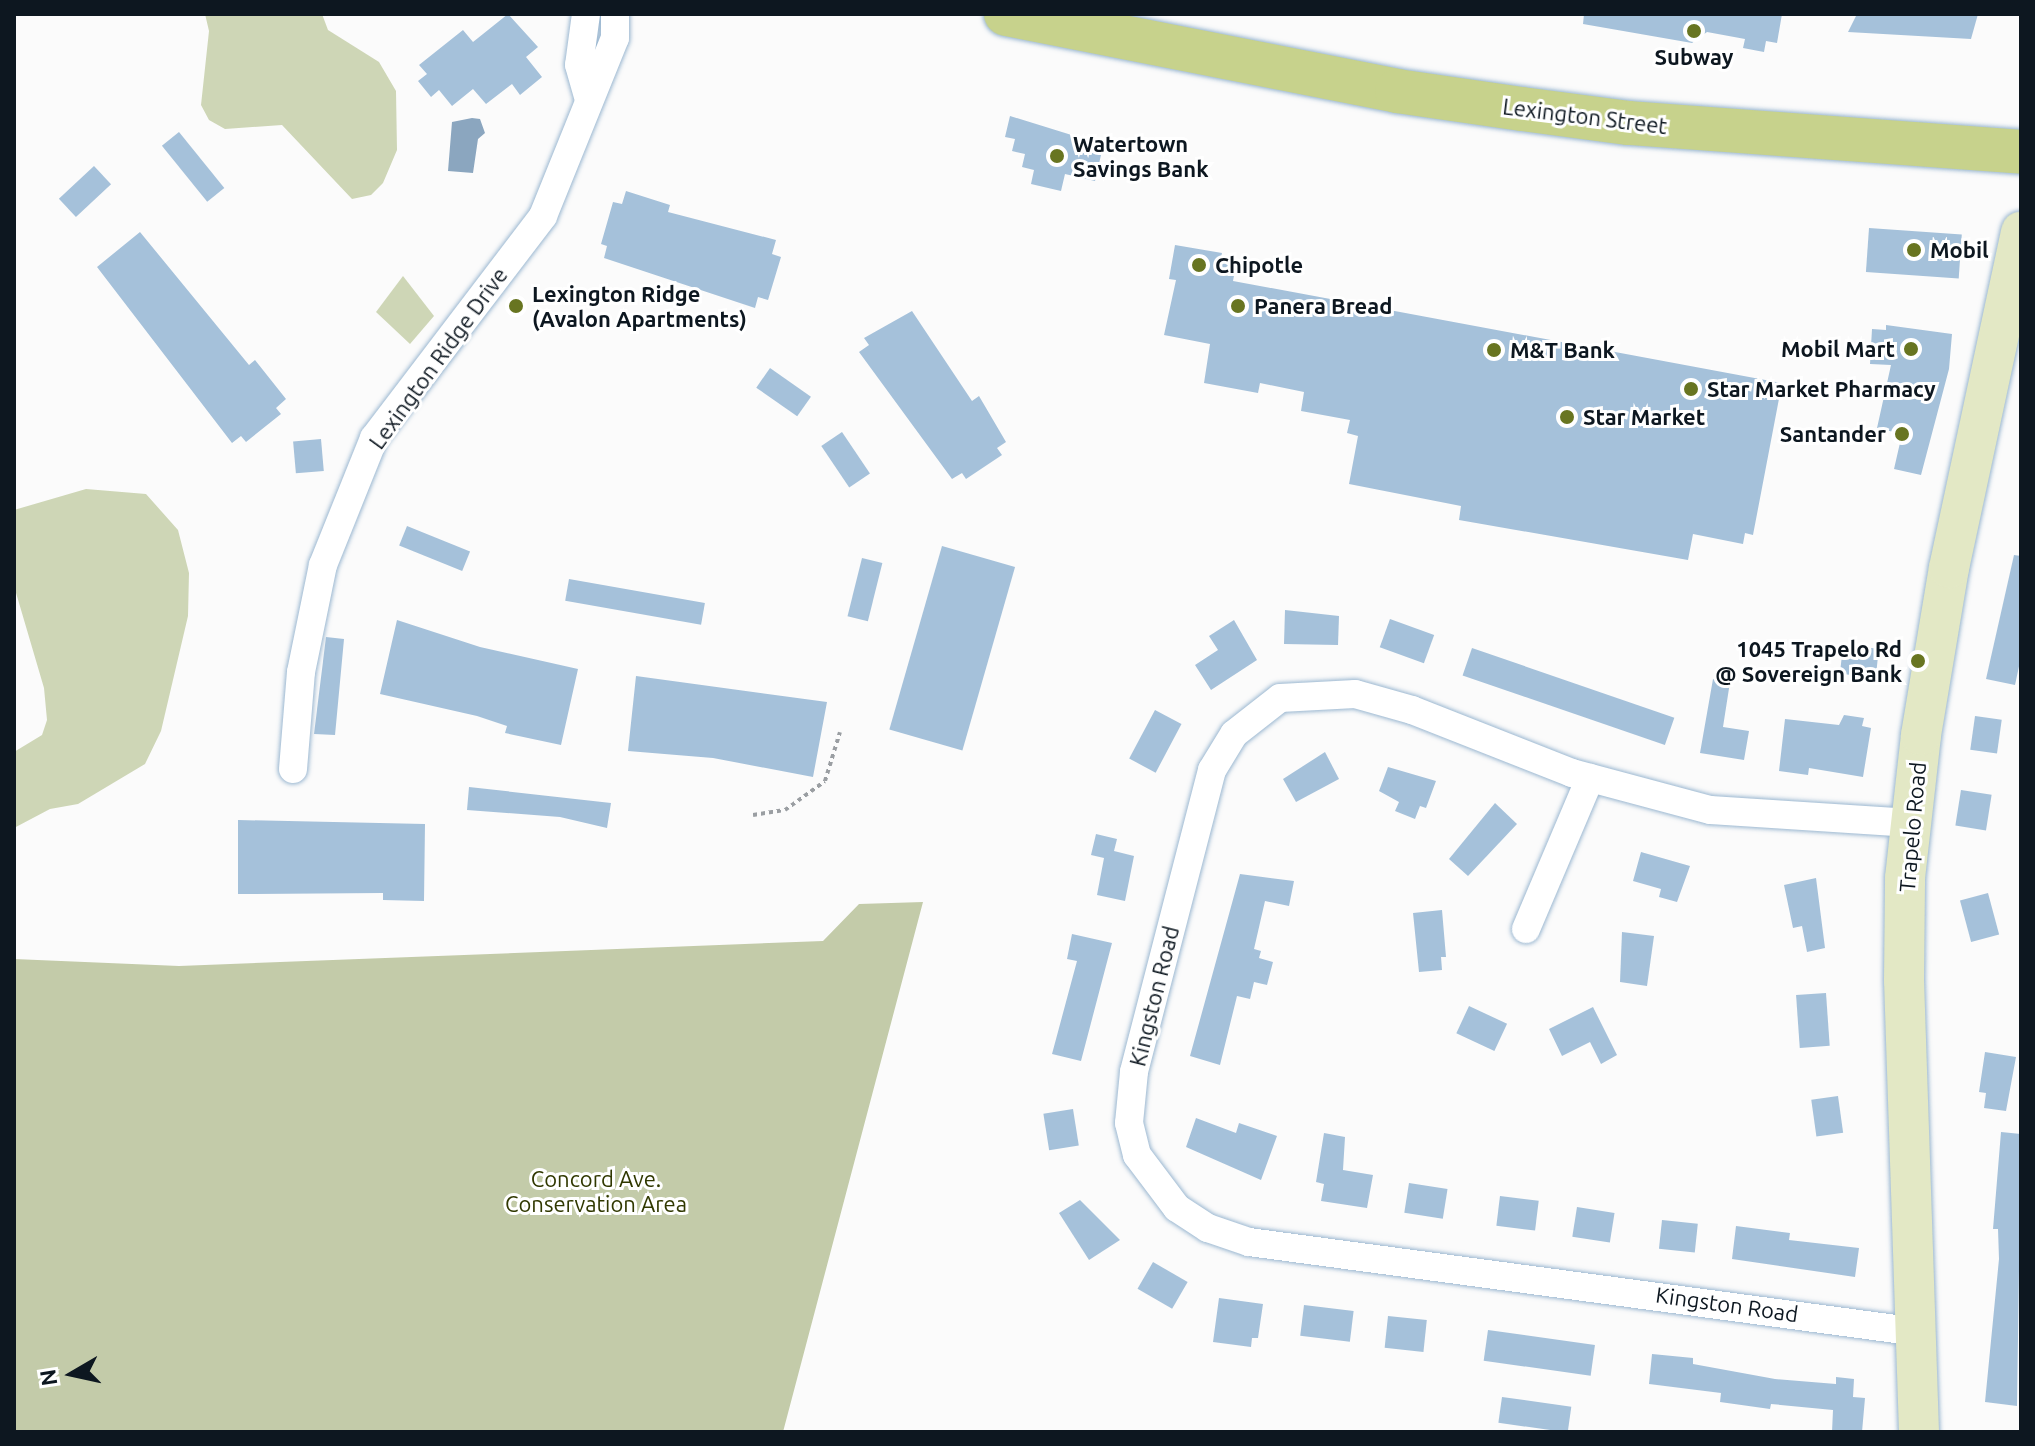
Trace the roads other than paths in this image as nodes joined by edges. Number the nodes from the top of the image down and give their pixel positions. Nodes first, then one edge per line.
1 (586, 14) edge
2 (615, 14) edge
3 (1006, 14) edge
4 (589, 100) junction
5 (2021, 152) edge
6 (2021, 232) edge
7 (293, 769) dead end
8 (1590, 778) junction
9 (1911, 823) junction
10 (1526, 929) dead end
11 (1918, 1332) junction
12 (1919, 1432) edge

1 - 4 street
2 - 4 street, Lexington Ridge Drive
3 - 5 main road, Lexington Street
4 - 7 street, Lexington Ridge Drive
6 - 9 main road, Trapelo Road
8 - 9 street, Kingston Road
8 - 10 street
8 - 11 street, Kingston Road
9 - 11 main road, Trapelo Road
11 - 12 main road, Trapelo Road

